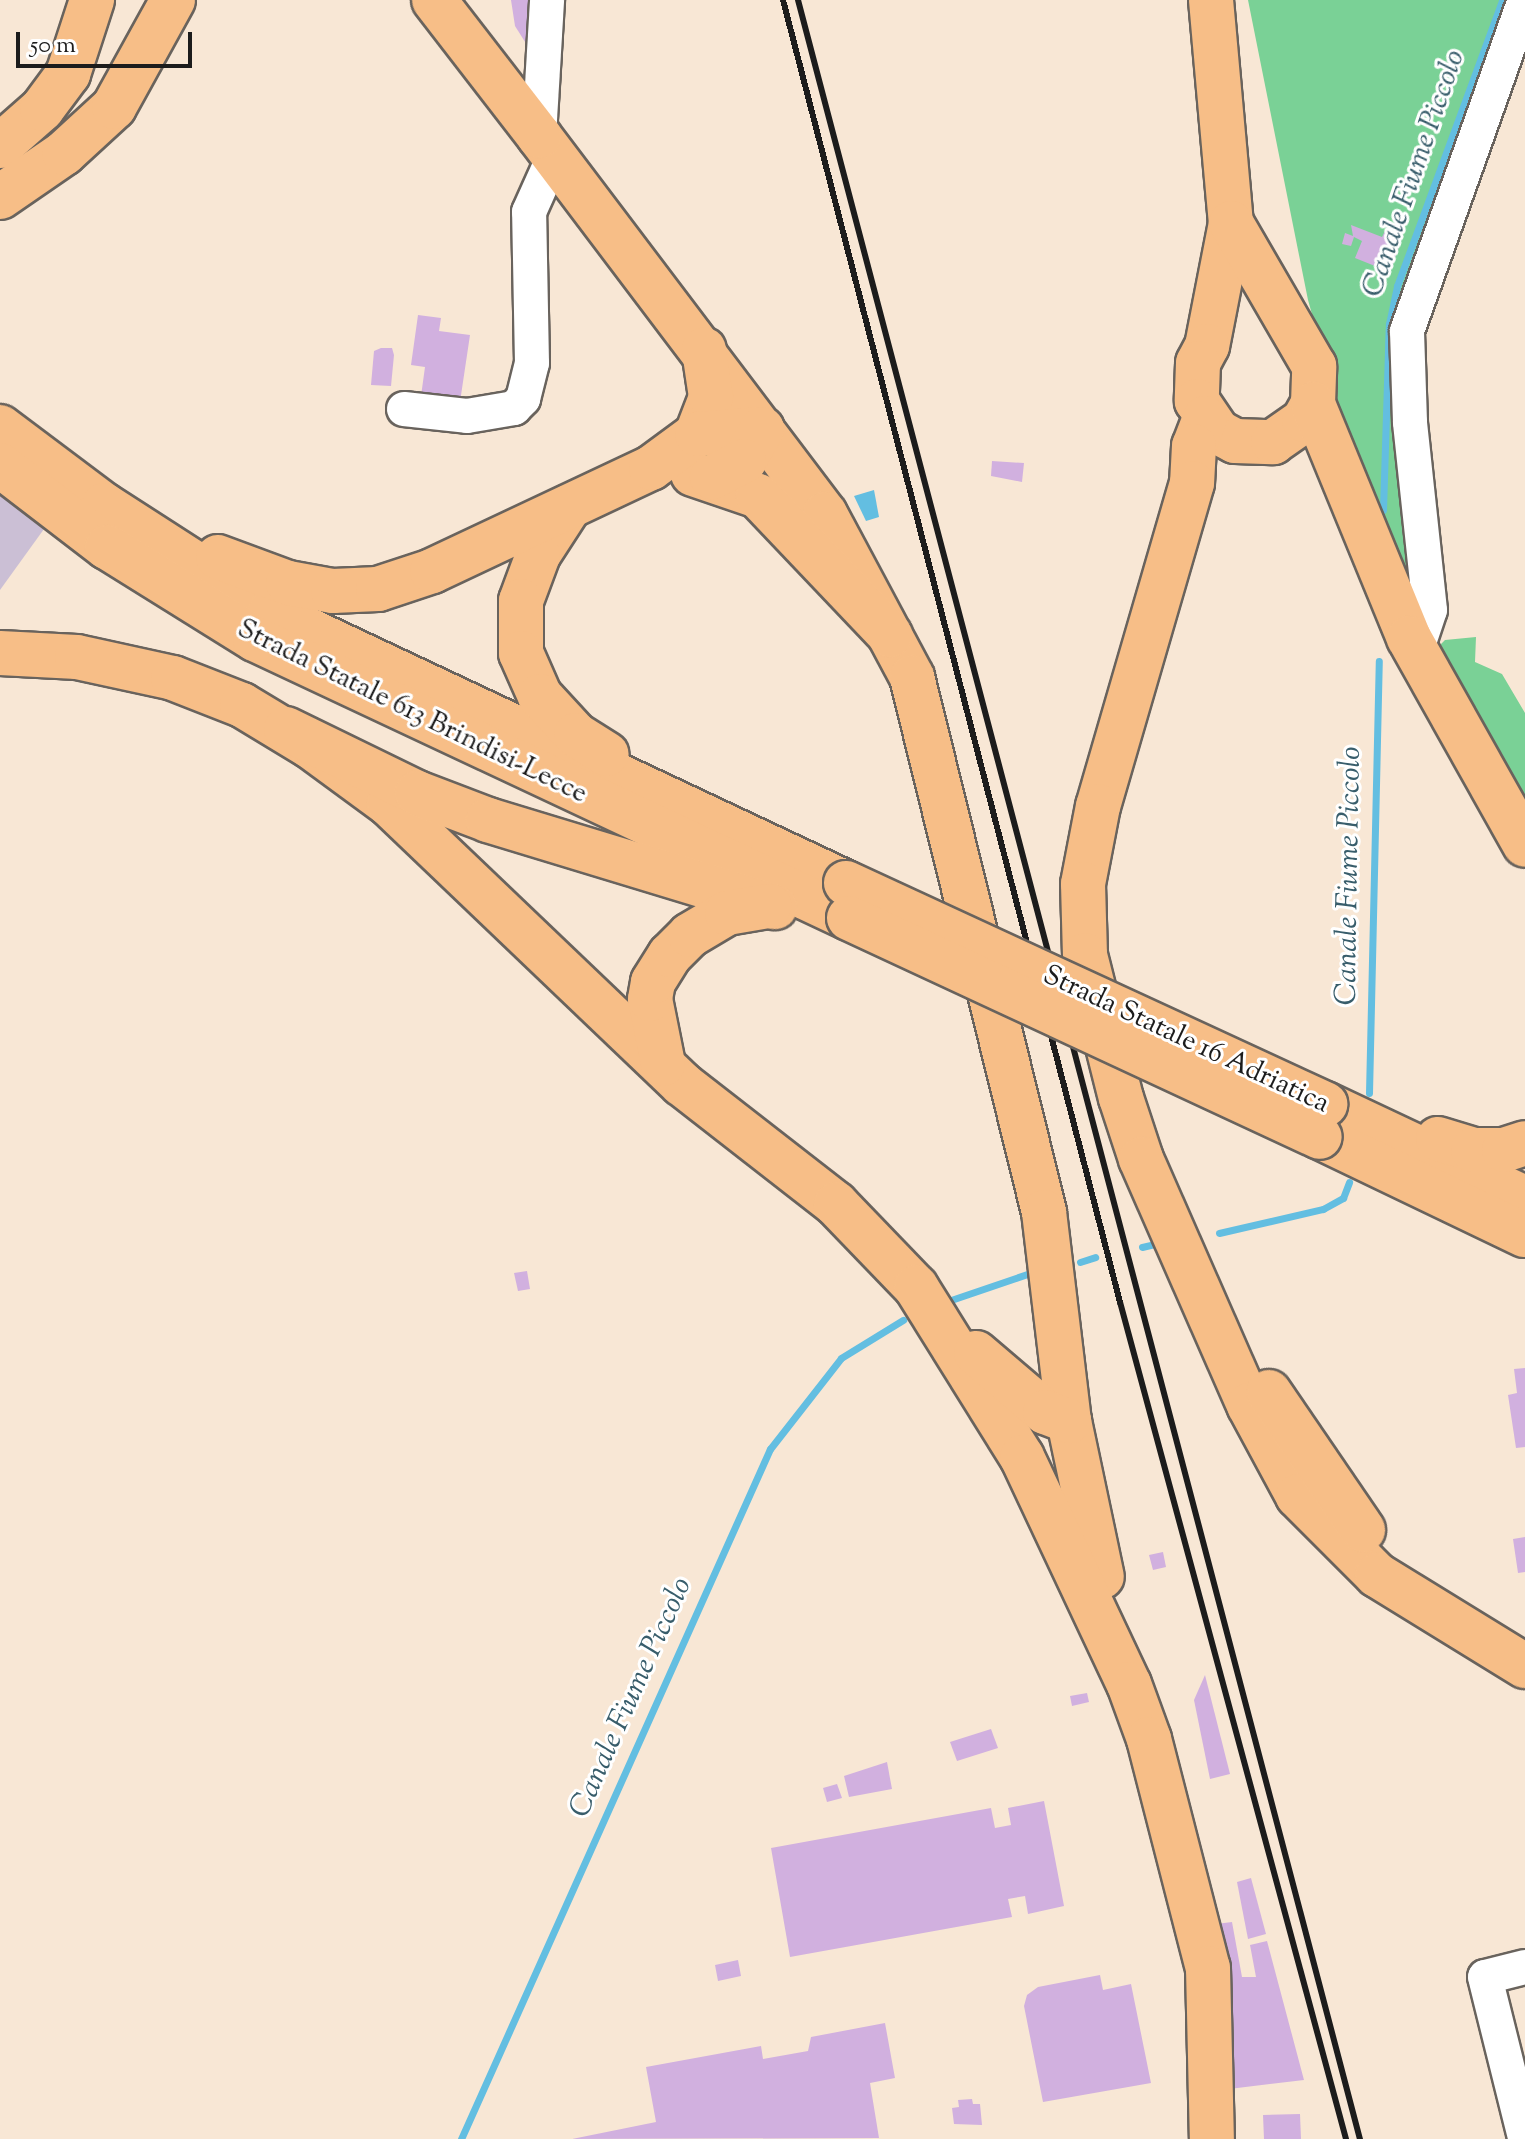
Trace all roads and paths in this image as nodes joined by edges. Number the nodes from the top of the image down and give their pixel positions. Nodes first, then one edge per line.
1 (92, 0) edge
2 (173, 0) edge
3 (434, 0) edge
4 (547, 0) edge
5 (1211, 0) edge
6 (1525, 0) edge
7 (0, 146) edge
8 (546, 146) junction
9 (0, 197) edge
10 (1231, 223) junction
11 (1293, 335) junction
12 (1207, 346) junction
13 (704, 350) junction
14 (1313, 404) junction
15 (404, 409) dead end
16 (1205, 418) junction
17 (0, 427) edge
18 (762, 429) junction
19 (697, 434) junction
20 (1273, 442) junction
21 (0, 465) edge
22 (651, 468) junction
23 (712, 477) junction
24 (1351, 501) junction
25 (104, 505) junction
26 (569, 507) junction
27 (890, 635) junction
28 (1416, 652) junction
29 (0, 653) edge
30 (286, 729) junction
31 (704, 817) junction
32 (1525, 845) edge
33 (847, 901) junction
34 (770, 906) junction
35 (663, 1064) junction
36 (1322, 1120) junction
37 (1525, 1143) edge
38 (1525, 1198) edge
39 (1525, 1235) edge
40 (936, 1316) junction
41 (1057, 1318) junction
42 (1002, 1420) junction
43 (1069, 1421) junction
44 (1525, 1664) edge
45 (1129, 1684) junction
46 (1525, 1967) edge
47 (1522, 2119) edge
48 (1212, 2139) edge

1 - 7 main road
2 - 9 main road
3 - 8 main road
4 - 8 street
5 - 10 main road
6 - 28 street
8 - 13 main road
8 - 15 street
10 - 11 main road
10 - 12 main road
11 - 12 main road
11 - 14 main road
12 - 16 main road
13 - 18 main road
13 - 19 main road
14 - 20 main road
14 - 24 main road
16 - 20 main road
16 - 44 main road
17 - 25 main road, Strada Statale 613 Brindisi-Lecce
18 - 19 main road
18 - 23 main road
18 - 27 main road
19 - 22 main road
20 - 24 main road
21 - 33 main road, Strada Statale 613 Brindisi-Lecce
22 - 23 main road
22 - 26 main road
23 - 27 main road
24 - 28 main road
25 - 26 main road
25 - 31 main road, Strada Statale 613 Brindisi-Lecce
26 - 31 main road
27 - 41 main road
28 - 32 main road
29 - 30 main road
30 - 34 main road
30 - 35 main road
31 - 33 main road, Strada Statale 613 Brindisi-Lecce
33 - 34 main road
33 - 36 main road, Strada Statale 16 Adriatica, bridge
34 - 35 main road
35 - 40 main road
36 - 37 main road
36 - 38 main road, Strada Statale 16 Adriatica
36 - 39 main road, Strada Statale 16 Adriatica
40 - 41 main road
40 - 42 main road
40 - 43 main road
41 - 43 main road
42 - 43 main road
42 - 45 main road
43 - 45 main road
45 - 48 main road
46 - 47 street

